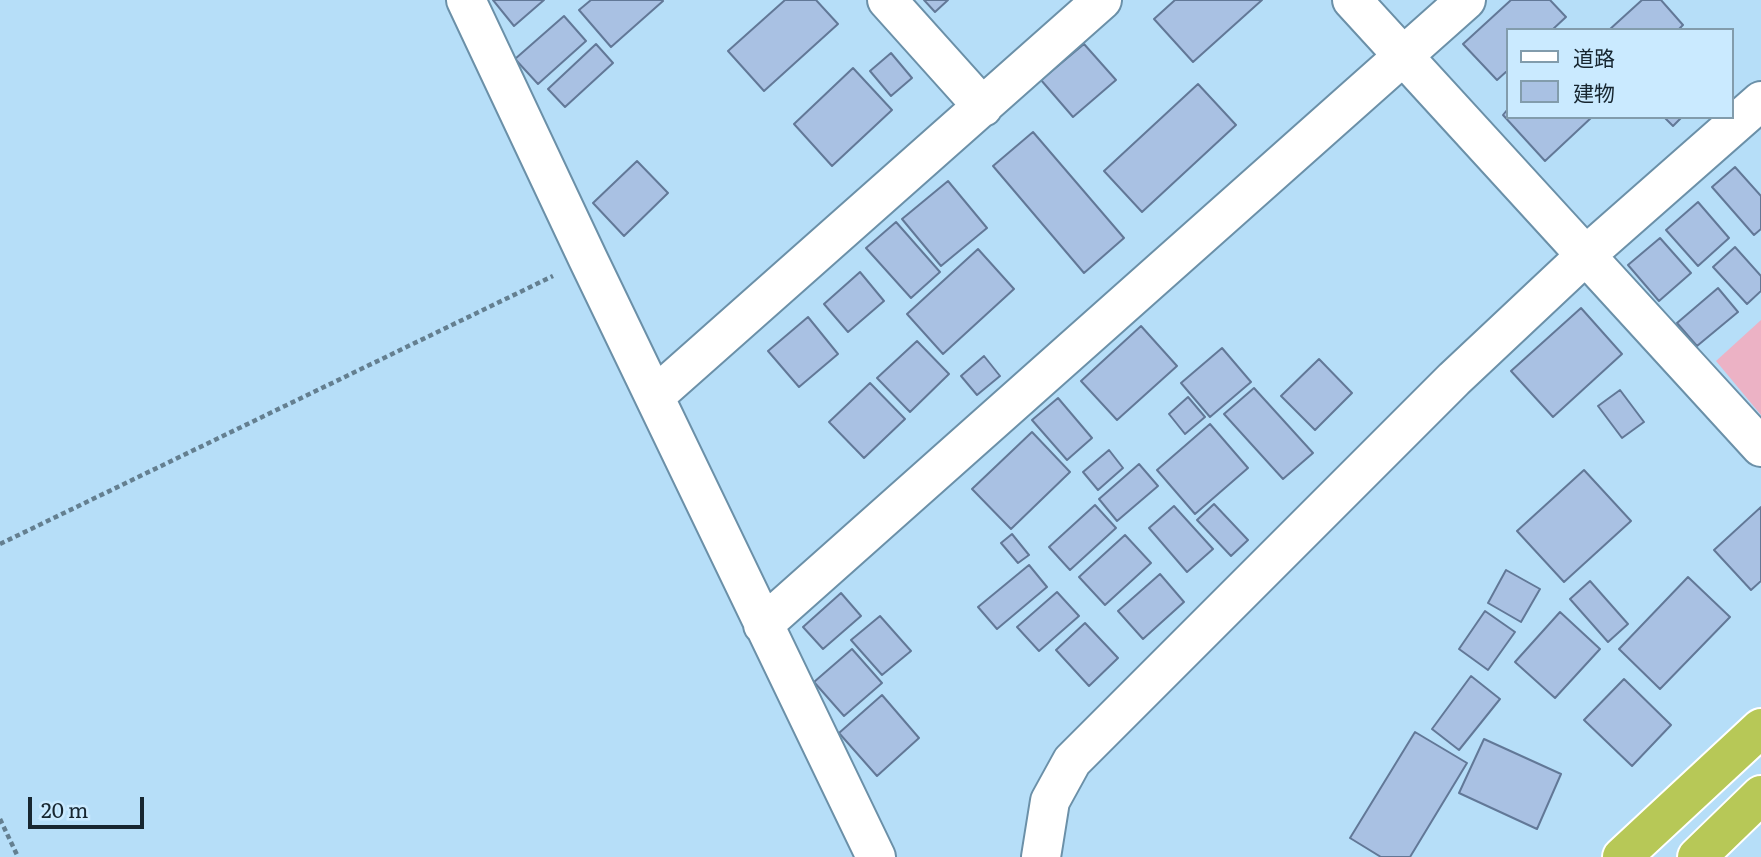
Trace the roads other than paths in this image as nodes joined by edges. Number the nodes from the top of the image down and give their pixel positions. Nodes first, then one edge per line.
1 (466, 0) edge
2 (887, 0) edge
3 (1101, 0) edge
4 (1352, 0) edge
5 (1466, 0) edge
6 (1402, 56) junction
7 (1761, 101) edge
8 (983, 107) junction
9 (1586, 256) junction
10 (655, 396) junction
11 (1761, 447) edge
12 (763, 625) junction
13 (1761, 728) edge
14 (1761, 795) edge
15 (876, 857) edge
16 (1041, 857) edge
17 (1622, 857) edge
18 (1696, 857) edge

1 - 10 street
2 - 8 street
3 - 8 street
4 - 6 street
5 - 6 street
6 - 9 street
6 - 12 street
7 - 9 street
8 - 10 street
9 - 11 street
9 - 16 street
10 - 12 street
12 - 15 street
13 - 17 highway
14 - 18 highway

